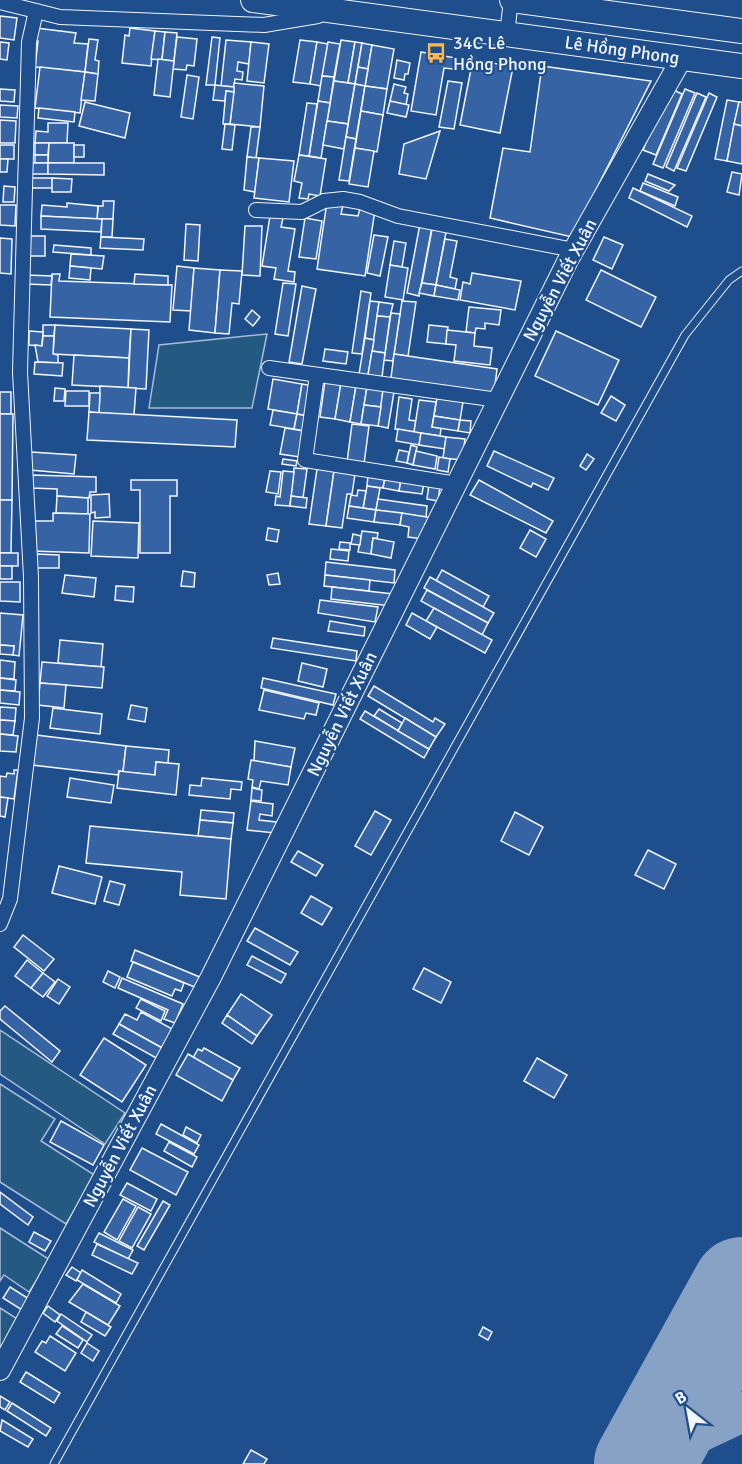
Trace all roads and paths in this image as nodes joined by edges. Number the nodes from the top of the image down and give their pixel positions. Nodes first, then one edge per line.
1 (253, 0) edge
2 (511, 0) edge
3 (0, 2) edge
4 (36, 11) junction
5 (340, 12) junction
6 (736, 30) edge
7 (507, 34) junction
8 (682, 57) junction
9 (734, 65) edge
10 (256, 210) dead end
11 (574, 250) junction
12 (742, 271) edge
13 (269, 368) dead end
14 (317, 375) junction
15 (498, 400) junction
16 (456, 484) junction
17 (0, 924) edge
18 (0, 1370) edge
19 (54, 1464) edge

1 - 5 highway, Lê Hồng Phong
2 - 6 highway, Lê Hồng Phong
2 - 7 street
3 - 4 street
4 - 5 street
4 - 17 street
5 - 7 highway, Lê Hồng Phong
6 - 9 highway
7 - 8 highway, Lê Hồng Phong
8 - 9 highway, Lê Hồng Phong
8 - 11 street, Nguyễn Viết Xuân
10 - 11 street
11 - 15 street, Nguyễn Viết Xuân
12 - 19 lane
13 - 14 street
14 - 15 street
14 - 16 street
15 - 16 street, Nguyễn Viết Xuân
16 - 18 street, Nguyễn Viết Xuân

